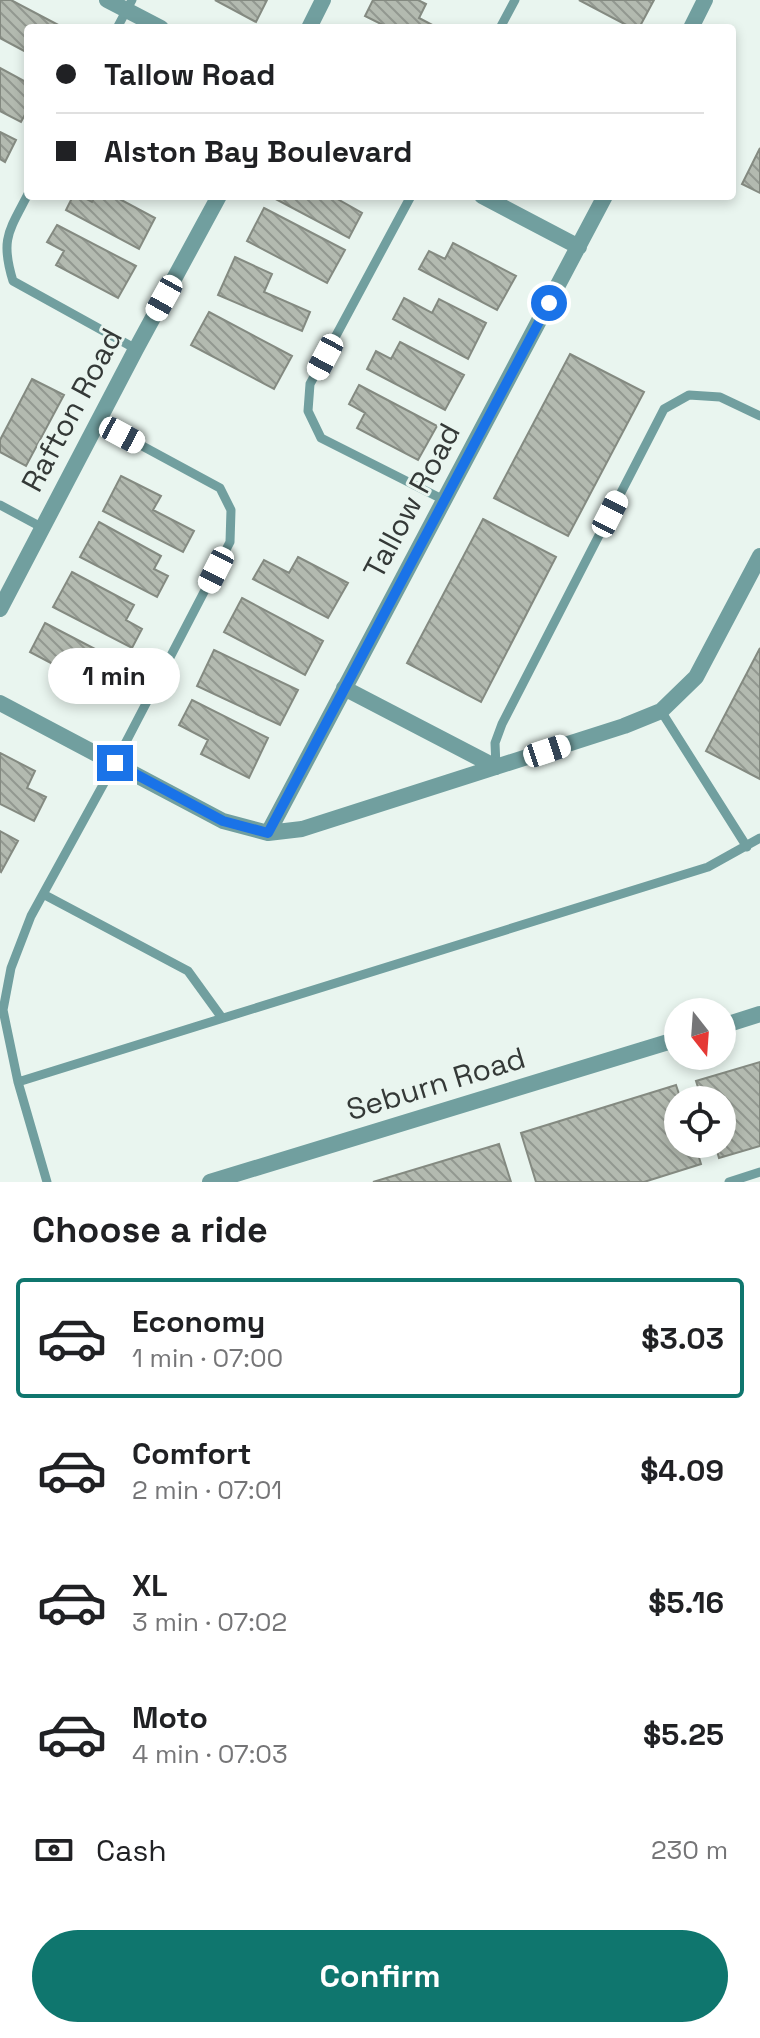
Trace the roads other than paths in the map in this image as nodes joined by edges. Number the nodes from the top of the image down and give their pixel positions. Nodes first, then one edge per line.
1 (107, 0) edge
2 (323, 0) edge
3 (515, 0) edge
4 (705, 0) edge
5 (130, 5) edge
6 (119, 24) edge
7 (156, 24) edge
8 (311, 24) edge
9 (502, 24) edge
10 (693, 24) edge
11 (25, 200) edge
12 (217, 200) edge
13 (409, 200) edge
14 (490, 200) edge
15 (603, 200) edge
16 (579, 247) junction
17 (136, 349) junction
18 (760, 416) edge
19 (98, 422) junction
20 (444, 500) junction
21 (0, 505) edge
22 (43, 528) junction
23 (760, 556) edge
24 (0, 609) edge
25 (344, 688) junction
26 (0, 703) edge
27 (661, 711) junction
28 (115, 763) junction
29 (496, 767) junction
30 (268, 833) junction
31 (760, 838) edge
32 (747, 847) junction
33 (43, 894) junction
34 (760, 1014) edge
35 (222, 1018) junction
36 (736, 1022) edge
37 (664, 1043) edge
38 (18, 1082) junction
39 (760, 1172) edge
40 (47, 1182) edge
41 (210, 1182) edge
42 (729, 1182) edge

1 - 5 street
2 - 8 street
3 - 9 lane
4 - 10 street
5 - 6 lane
5 - 7 street
11 - 17 lane
12 - 17 street, Rafton Road
13 - 20 lane
14 - 16 street
15 - 16 street, Tallow Road
16 - 20 street, Tallow Road
17 - 19 street, Rafton Road
18 - 29 lane
19 - 22 street, Rafton Road
19 - 28 lane
20 - 25 street, Tallow Road
21 - 22 lane
22 - 24 street, Rafton Road
23 - 27 street
25 - 29 street
25 - 30 street, Tallow Road
26 - 28 street
27 - 29 street
27 - 32 lane
28 - 30 street
28 - 33 lane
29 - 30 street
31 - 32 lane
32 - 35 lane
33 - 35 lane
33 - 38 lane
34 - 36 street
35 - 38 lane
37 - 41 street, Seburn Road
38 - 40 lane
39 - 42 lane

